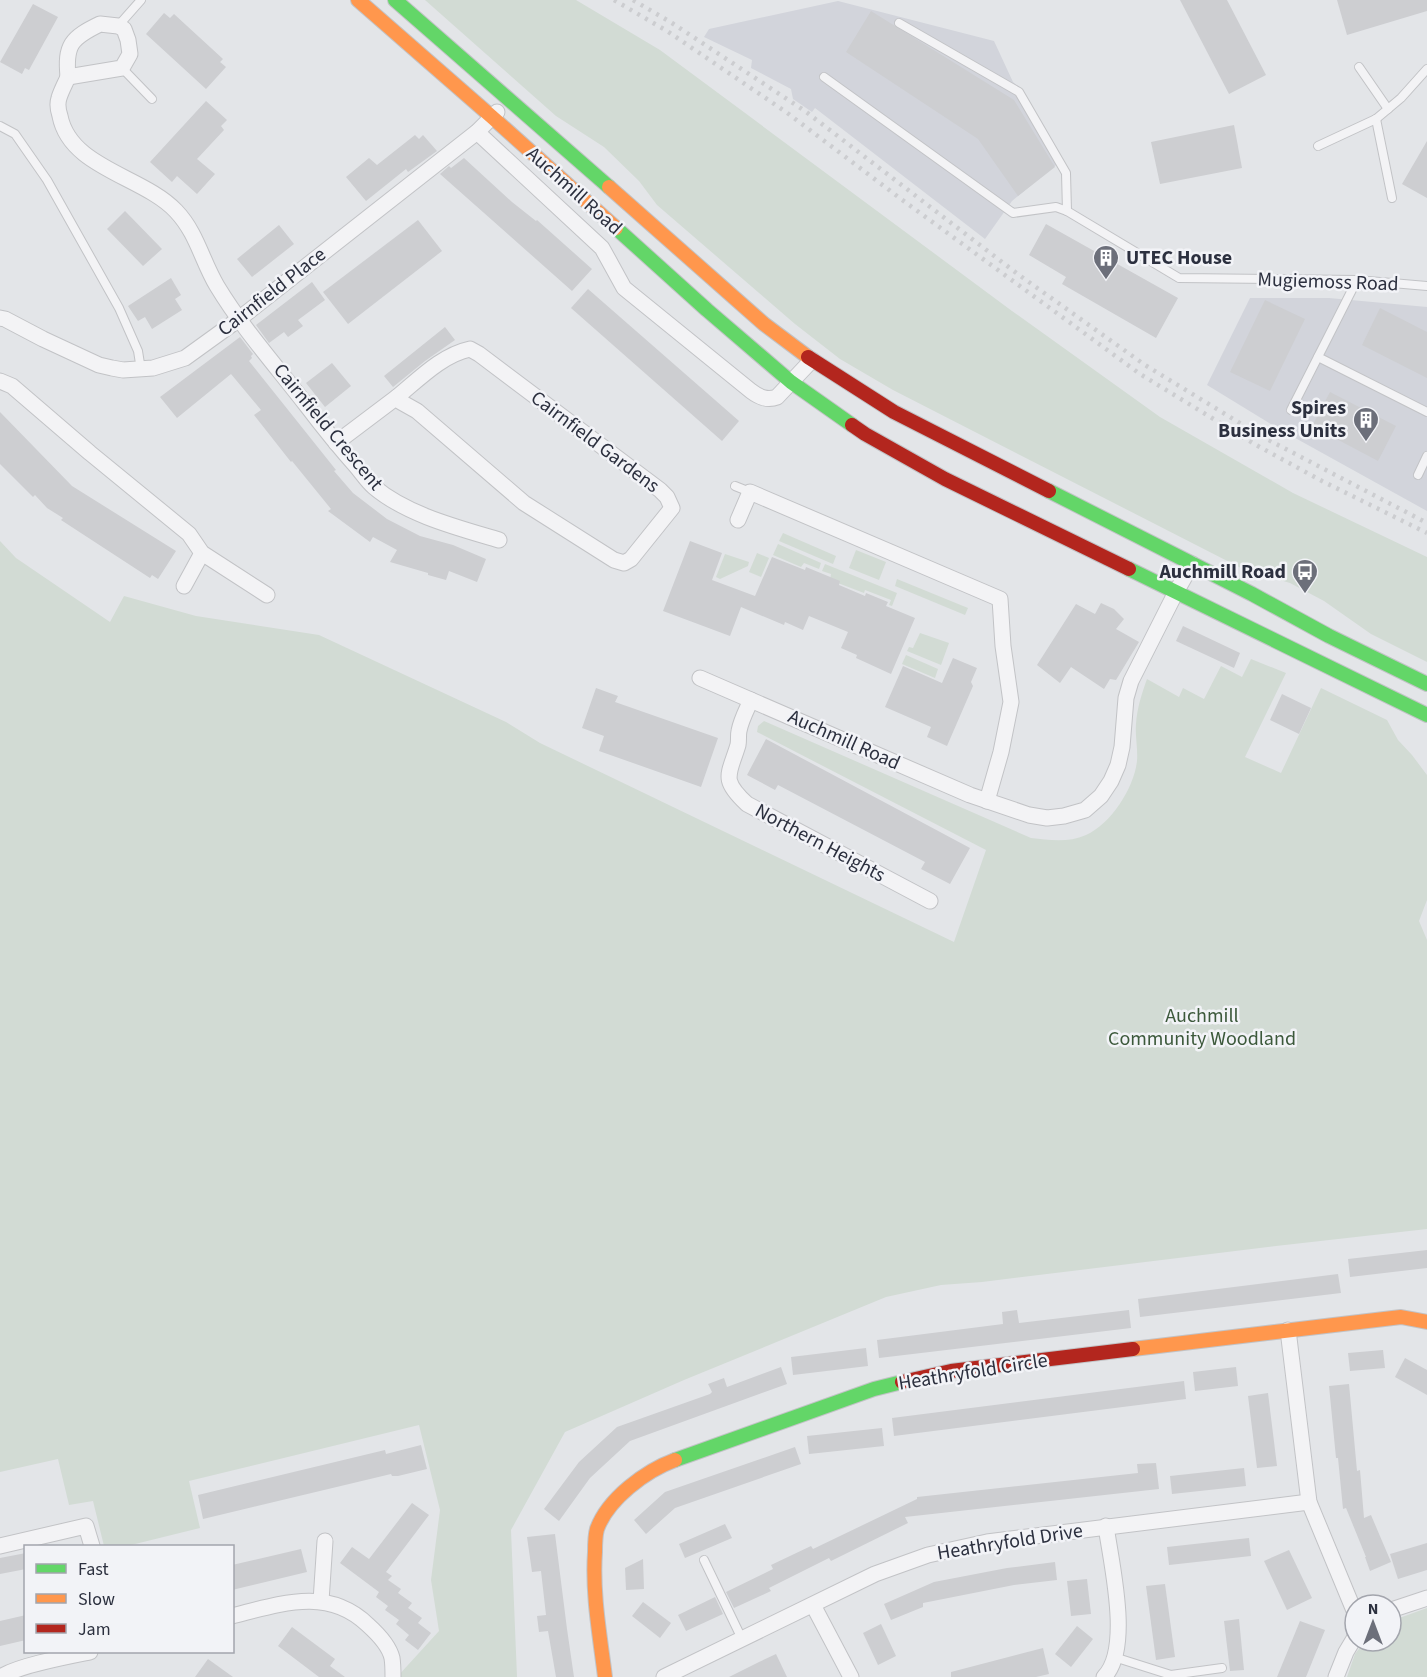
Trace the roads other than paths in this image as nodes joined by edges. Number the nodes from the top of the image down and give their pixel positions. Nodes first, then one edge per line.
1 (141, 0) edge
2 (358, 0) edge
3 (395, 0) edge
4 (899, 23) dead end
5 (118, 26) junction
6 (122, 68) junction
7 (1359, 68) dead end
8 (1427, 69) edge
9 (69, 77) junction
10 (824, 77) dead end
11 (153, 99) dead end
12 (510, 99) junction
13 (1388, 109) junction
14 (492, 117) junction
15 (1376, 119) junction
16 (0, 126) edge
17 (477, 132) junction
18 (1318, 146) dead end
19 (1392, 198) dead end
20 (1067, 212) junction
21 (1357, 280) junction
22 (1427, 286) edge
23 (0, 318) edge
24 (239, 319) junction
25 (1318, 357) junction
26 (812, 360) junction
27 (141, 370) junction
28 (0, 381) edge
29 (791, 382) junction
30 (397, 397) junction
31 (1291, 410) dead end
32 (1427, 412) edge
33 (336, 443) junction
34 (1427, 456) edge
35 (1418, 475) dead end
36 (735, 486) dead end
37 (750, 492) junction
38 (738, 520) dead end
39 (499, 540) dead end
40 (202, 554) junction
41 (1192, 564) junction
42 (184, 586) dead end
43 (1176, 592) junction
44 (267, 595) dead end
45 (700, 678) dead end
46 (1427, 684) edge
47 (751, 700) junction
48 (1427, 714) edge
49 (987, 801) junction
50 (930, 902) dead end
51 (1427, 1322) edge
52 (1288, 1330) junction
53 (1309, 1502) junction
54 (1106, 1526) junction
55 (325, 1541) dead end
56 (92, 1545) edge
57 (0, 1546) edge
58 (704, 1560) dead end
59 (1347, 1593) edge
60 (1427, 1598) edge
61 (321, 1601) junction
62 (813, 1605) junction
63 (1403, 1606) edge
64 (234, 1616) edge
65 (742, 1639) junction
66 (86, 1653) edge
67 (1346, 1653) edge
68 (1114, 1658) junction
69 (1222, 1668) dead end
70 (2, 1677) edge
71 (393, 1677) edge
72 (605, 1677) edge
73 (664, 1677) edge
74 (851, 1677) edge
75 (1104, 1677) edge
76 (1336, 1677) edge

1 - 5 lane
2 - 14 main road, Auchmill Road
3 - 12 main road, Auchmill Road
4 - 20 lane
5 - 6 street
5 - 9 street
6 - 9 street
6 - 11 lane
7 - 13 lane
8 - 13 lane
9 - 24 street, Cairnfield Crescent
10 - 20 lane
12 - 14 street, Cairnfield Place
12 - 26 main road, Auchmill Road
13 - 15 lane
14 - 17 street, Cairnfield Place
14 - 29 main road, Auchmill Road
15 - 18 lane
15 - 19 lane
16 - 27 lane
17 - 24 street, Cairnfield Place
17 - 29 street, Auchmill Road
20 - 21 lane, Mugiemoss Road
21 - 22 lane, Mugiemoss Road
21 - 25 lane
23 - 27 street, Cairnfield Place
24 - 27 street, Cairnfield Place
24 - 33 street, Cairnfield Crescent
25 - 31 lane
25 - 32 lane
26 - 29 street, Auchmill Road
26 - 41 main road, Auchmill Road
28 - 40 street
29 - 43 main road, Auchmill Road
30 - 30 street, Cairnfield Gardens
30 - 33 street, Cairnfield Gardens
33 - 39 street, Cairnfield Crescent
34 - 35 lane
36 - 37 lane
37 - 38 street
37 - 49 street
40 - 42 street
40 - 44 street
41 - 43 street, Auchmill Road
41 - 46 main road, Auchmill Road
43 - 48 main road, Auchmill Road
43 - 49 street, Auchmill Road
45 - 47 street, Auchmill Road
47 - 49 street, Auchmill Road
47 - 50 street, Northern Heights
51 - 52 main road, Heathryfold Circle
52 - 53 street
52 - 72 main road, Heathryfold Circle
53 - 54 street, Heathryfold Drive
53 - 59 street
54 - 62 street, Heathryfold Drive
54 - 68 street
55 - 61 street
56 - 57 street
58 - 65 lane
60 - 63 street
61 - 64 street
61 - 71 street
62 - 65 street, Heathryfold Drive
62 - 74 street
65 - 73 street, Heathryfold Drive
66 - 70 street
67 - 76 street
68 - 69 lane
68 - 75 street

